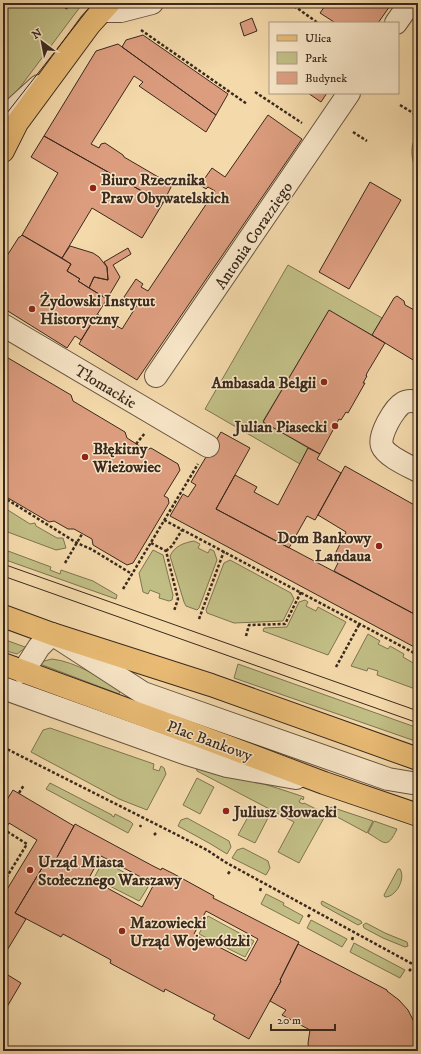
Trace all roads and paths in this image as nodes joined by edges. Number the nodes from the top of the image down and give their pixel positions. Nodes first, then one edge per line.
1 (68, 3) edge
2 (152, 3) edge
3 (290, 3) edge
4 (410, 3) edge
5 (106, 7) edge
6 (66, 9) dead end
7 (317, 22) edge
8 (397, 22) edge
9 (141, 30) dead end
10 (57, 68) junction
11 (255, 92) dead end
12 (348, 94) edge
13 (247, 104) dead end
14 (400, 105) dead end
15 (418, 116) edge
16 (3, 119) edge
17 (304, 124) dead end
18 (353, 132) dead end
19 (367, 141) dead end
20 (3, 151) edge
21 (3, 325) edge
22 (156, 376) dead end
23 (418, 402) edge
24 (208, 446) joint
25 (418, 471) edge
26 (4, 498) edge
27 (164, 520) junction
28 (182, 530) junction
29 (82, 534) dead end
30 (151, 542) junction
31 (77, 543) junction
32 (166, 551) junction
33 (224, 552) junction
34 (65, 564) dead end
35 (132, 574) junction
36 (123, 589) dead end
37 (301, 592) junction
38 (174, 610) dead end
39 (3, 616) edge
40 (199, 619) dead end
41 (360, 623) junction
42 (52, 634) junction
43 (246, 636) dead end
44 (418, 655) edge
45 (3, 664) edge
46 (336, 667) dead end
47 (23, 672) junction
48 (3, 688) edge
49 (3, 747) edge
50 (418, 759) edge
51 (324, 783) junction
52 (418, 784) edge
53 (24, 785) dead end
54 (19, 793) dead end
55 (412, 812) edge
56 (3, 829) edge
57 (3, 883) edge
58 (418, 967) edge

1 - 6 path
2 - 5 street
3 - 7 path
4 - 8 street
5 - 10 main road
9 - 13 path
10 - 16 street
10 - 20 main road
11 - 17 path
12 - 22 street, Antonia Corazziego
14 - 15 path
18 - 19 path
21 - 24 street, Tłomackie
23 - 25 street
24 - 27 path
26 - 31 path
27 - 28 path
27 - 30 path
28 - 32 path
28 - 33 path
29 - 31 path
30 - 32 path
30 - 35 path
31 - 34 path
31 - 35 path
32 - 38 path
33 - 37 path
33 - 40 path
35 - 36 path
37 - 41 path
37 - 43 path
39 - 42 main road
41 - 44 path
41 - 46 path
42 - 47 street
42 - 50 main road
42 - 52 street
45 - 47 main road, Plac Bankowy
47 - 51 main road, Plac Bankowy
48 - 51 street
49 - 58 path
51 - 55 main road, Plac Bankowy
53 - 54 path
56 - 57 path

